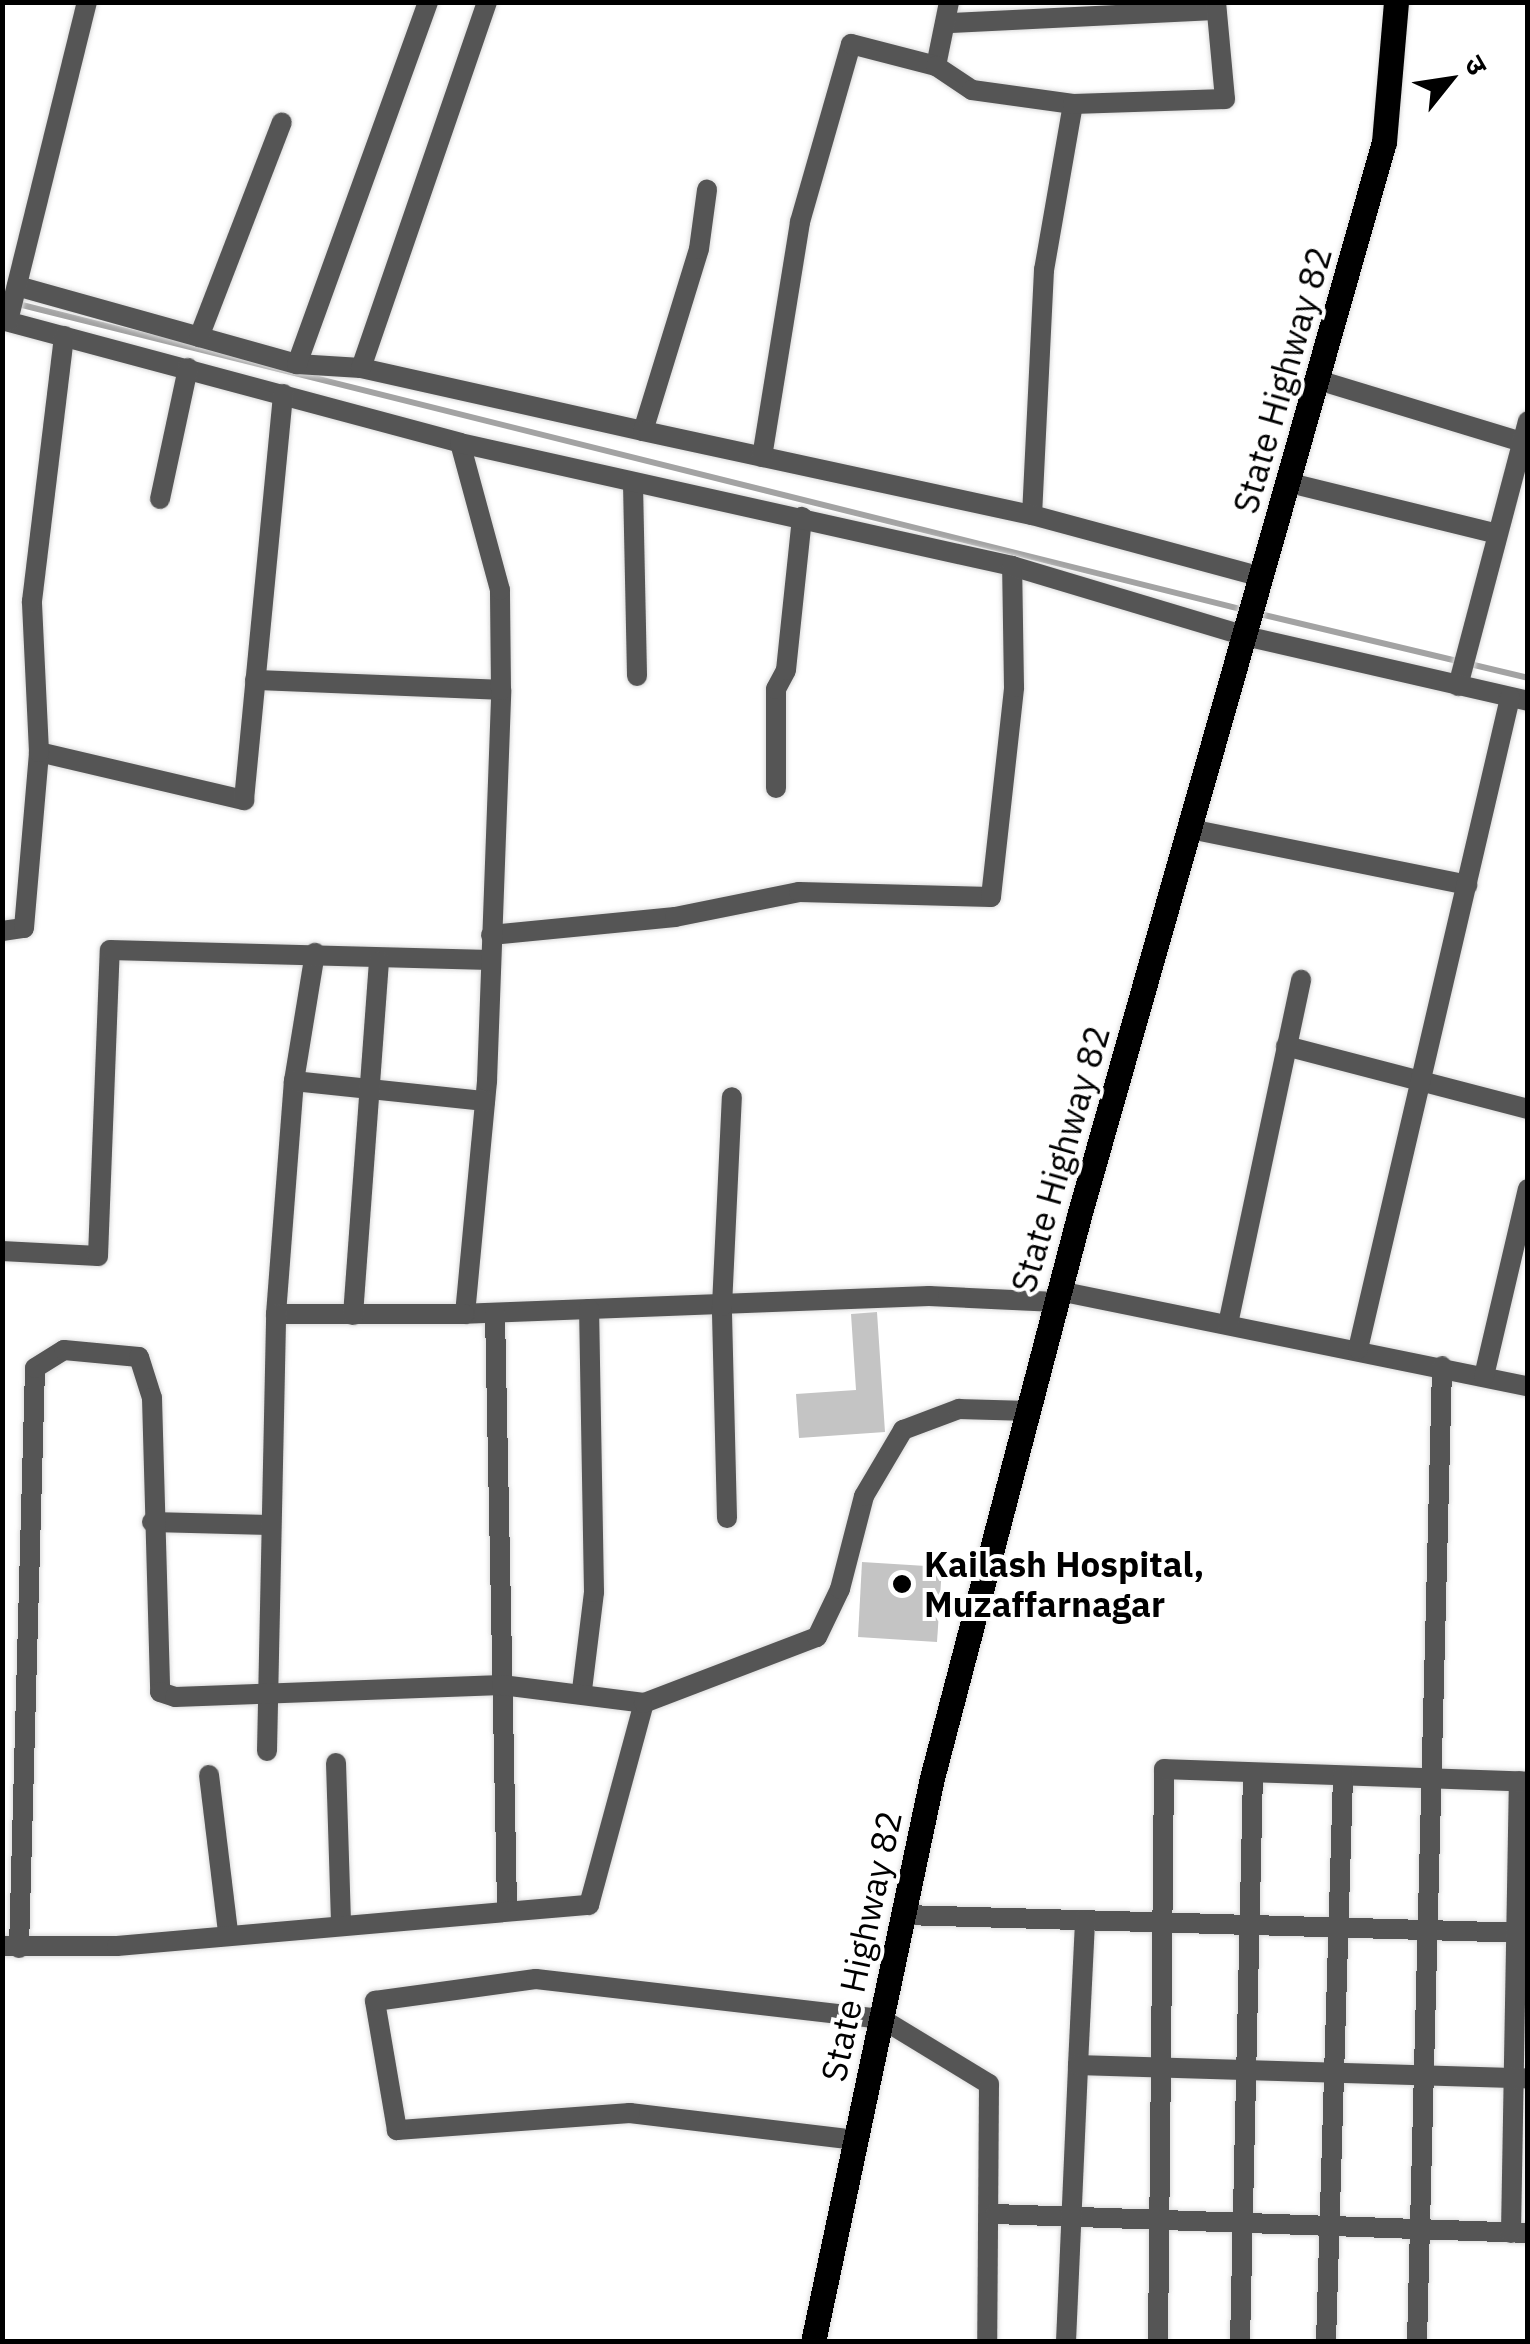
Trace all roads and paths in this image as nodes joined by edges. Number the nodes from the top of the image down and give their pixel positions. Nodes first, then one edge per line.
1 (87, 2) edge
2 (428, 2) edge
3 (487, 2) edge
4 (1396, 2) edge
5 (1216, 6) edge
6 (1082, 12) edge
7 (950, 13) edge
8 (936, 66) junction
9 (1074, 104) junction
10 (282, 122) dead end
11 (708, 190) dead end
12 (11, 306) edge
13 (64, 336) junction
14 (198, 338) junction
15 (297, 364) junction
16 (188, 368) junction
17 (361, 368) junction
18 (1318, 380) junction
19 (284, 394) junction
20 (1528, 421) edge
21 (642, 431) junction
22 (460, 443) junction
23 (1525, 443) edge
24 (762, 457) junction
25 (1290, 483) junction
26 (633, 484) junction
27 (160, 500) dead end
28 (1032, 515) junction
29 (802, 517) junction
30 (1497, 534) junction
31 (1012, 566) junction
32 (1253, 609) junction
33 (1462, 671) junction
34 (637, 676) dead end
35 (255, 680) junction
36 (501, 690) junction
37 (1519, 700) edge
38 (39, 752) junction
39 (776, 788) dead end
40 (1190, 829) junction
41 (1467, 885) junction
42 (2, 931) edge
43 (491, 934) junction
44 (315, 954) junction
45 (490, 960) junction
46 (378, 962) junction
47 (1301, 980) dead end
48 (1286, 1046) junction
49 (294, 1080) junction
50 (1420, 1084) junction
51 (372, 1089) junction
52 (732, 1097) dead end
53 (485, 1102) junction
54 (1528, 1109) edge
55 (1528, 1189) edge
56 (2, 1251) edge
57 (1057, 1297) junction
58 (722, 1306) junction
59 (589, 1309) junction
60 (495, 1313) junction
61 (276, 1314) junction
62 (465, 1314) junction
63 (352, 1315) junction
64 (1228, 1324) junction
65 (1358, 1349) junction
66 (1442, 1366) junction
67 (1484, 1376) junction
68 (1528, 1386) edge
69 (1028, 1411) junction
70 (727, 1518) dead end
71 (152, 1522) junction
72 (269, 1525) junction
73 (502, 1685) junction
74 (266, 1690) junction
75 (582, 1690) junction
76 (644, 1703) junction
77 (267, 1751) dead end
78 (336, 1764) dead end
79 (1253, 1773) junction
80 (208, 1775) dead end
81 (1343, 1776) junction
82 (1429, 1779) junction
83 (1523, 1781) edge
84 (508, 1908) junction
85 (904, 1915) junction
86 (1085, 1920) junction
87 (1163, 1922) junction
88 (341, 1925) junction
89 (1252, 1925) junction
90 (1340, 1928) junction
91 (228, 1931) junction
92 (1424, 1931) junction
93 (1522, 1933) edge
94 (11, 1947) edge
95 (882, 2019) junction
96 (1078, 2065) junction
97 (1166, 2066) junction
98 (1250, 2068) junction
99 (1336, 2070) junction
100 (1423, 2072) junction
101 (1518, 2078) edge
102 (856, 2140) junction
103 (995, 2214) junction
104 (1070, 2218) junction
105 (1164, 2221) junction
106 (1245, 2225) junction
107 (1334, 2229) junction
108 (1422, 2232) junction
109 (1519, 2233) edge
110 (814, 2342) edge
111 (987, 2342) edge
112 (1066, 2342) edge
113 (1158, 2342) edge
114 (1240, 2342) edge
115 (1326, 2342) edge
116 (1417, 2342) edge

1 - 12 street
2 - 15 street
3 - 17 street
4 - 18 main road, State Highway 82
5 - 6 street
5 - 9 street
6 - 7 street
7 - 8 street
8 - 9 street
8 - 24 street
9 - 28 street
10 - 14 street
11 - 21 street
12 - 13 street
12 - 14 street
13 - 16 street
13 - 38 street
14 - 15 street
15 - 17 street
16 - 19 street
16 - 27 street
17 - 21 street
18 - 23 street
18 - 25 main road, State Highway 82
19 - 22 street
19 - 35 street
20 - 23 street
21 - 24 street
22 - 26 street
22 - 36 street
23 - 30 street
24 - 28 street
25 - 30 street
25 - 32 main road, State Highway 82
26 - 29 street
26 - 34 street
28 - 32 street
29 - 31 street
29 - 39 street
30 - 33 street
31 - 32 street
31 - 43 street
32 - 33 street
32 - 40 main road, State Highway 82
33 - 37 street
35 - 36 street
35 - 38 street
36 - 43 street
37 - 41 street
38 - 42 street
40 - 41 street
40 - 57 main road, State Highway 82
41 - 50 street
43 - 45 street
44 - 46 street
44 - 49 street
44 - 56 street
45 - 46 street
45 - 53 street
46 - 51 street
47 - 48 street
48 - 50 street
48 - 64 street
49 - 51 street
49 - 61 street
50 - 54 street
50 - 65 street
51 - 53 street
51 - 63 street
52 - 58 street
53 - 62 street
55 - 67 street
57 - 58 street
57 - 64 street
57 - 69 main road, State Highway 82
58 - 59 street
58 - 70 street
59 - 60 street
59 - 75 street
60 - 62 street
60 - 73 street
61 - 63 street
61 - 72 street
62 - 63 street
64 - 65 street
65 - 66 street
66 - 67 street
66 - 82 street
67 - 68 street
69 - 76 street
69 - 85 main road, State Highway 82
71 - 72 street
71 - 74 street
71 - 94 street
72 - 74 street
73 - 74 street
73 - 75 street
73 - 84 street
74 - 77 street
75 - 76 street
76 - 84 street
78 - 88 street
79 - 81 street
79 - 87 street
79 - 89 street
80 - 91 street
81 - 82 street
81 - 90 street
82 - 83 street
82 - 92 street
83 - 93 street
84 - 88 street
85 - 86 street
85 - 95 main road, State Highway 82
86 - 87 street
86 - 96 street
87 - 89 street
87 - 97 street
88 - 91 street
89 - 90 street
89 - 98 street
90 - 92 street
90 - 99 street
91 - 94 street
92 - 93 street
92 - 100 street
93 - 101 street
95 - 102 main road, State Highway 82
95 - 102 street
95 - 103 street
96 - 97 street
96 - 104 street
97 - 98 street
97 - 105 street
98 - 99 street
98 - 106 street
99 - 100 street
99 - 107 street
100 - 101 street
100 - 108 street
101 - 109 street
102 - 110 main road, State Highway 82
103 - 104 street
103 - 111 street
104 - 105 street
104 - 112 street
105 - 106 street
105 - 113 street
106 - 107 street
106 - 114 street
107 - 108 street
107 - 115 street
108 - 109 street
108 - 116 street

